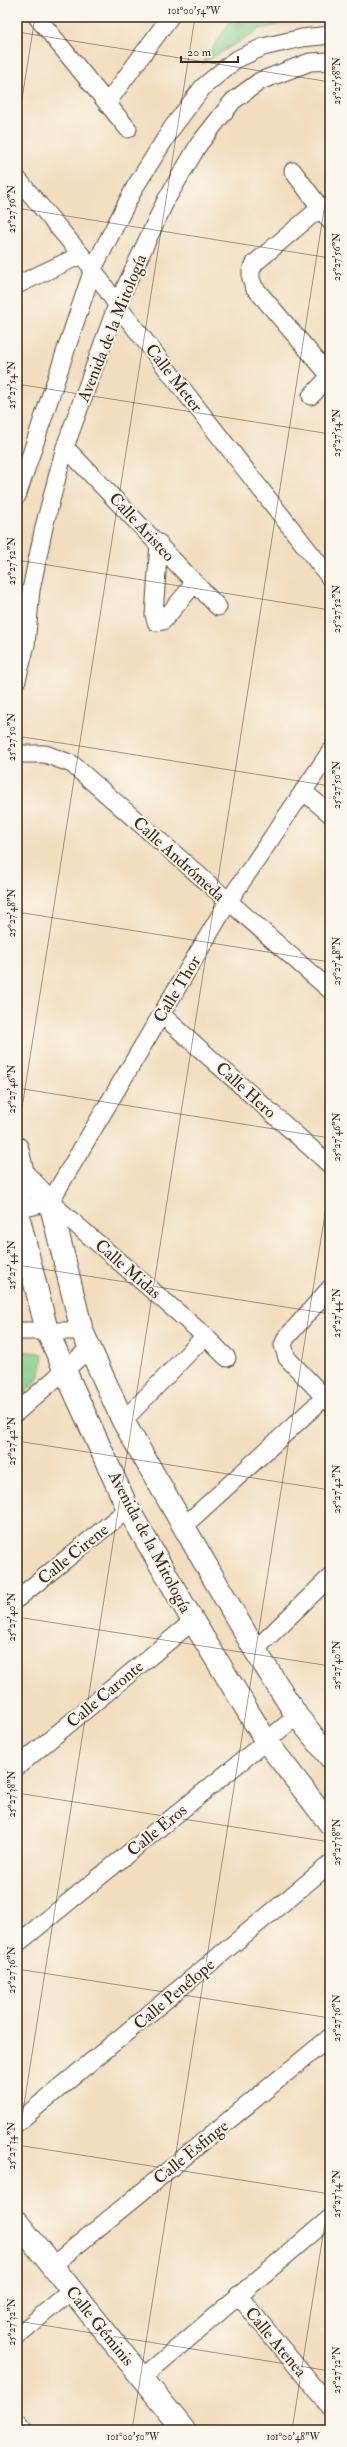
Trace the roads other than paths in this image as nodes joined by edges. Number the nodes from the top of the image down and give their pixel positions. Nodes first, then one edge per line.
1 (36, 17) edge
2 (170, 17) edge
3 (330, 35) edge
4 (330, 61) edge
5 (108, 103) junction
6 (128, 128) dead end
7 (293, 171) dead end
8 (17, 178) edge
9 (325, 215) edge
10 (81, 255) junction
11 (93, 269) junction
12 (17, 285) edge
13 (117, 305) junction
14 (330, 376) edge
15 (311, 396) dead end
16 (65, 447) junction
17 (17, 496) edge
18 (159, 543) junction
19 (330, 578) edge
20 (194, 584) junction
21 (218, 607) dead end
22 (17, 680) edge
23 (330, 752) edge
24 (17, 754) edge
25 (303, 791) junction
26 (330, 814) edge
27 (228, 902) junction
28 (330, 990) edge
29 (162, 1015) junction
30 (17, 1148) edge
31 (330, 1165) edge
32 (23, 1174) junction
33 (50, 1202) junction
34 (17, 1210) edge
35 (330, 1288) edge
36 (17, 1331) edge
37 (47, 1331) junction
38 (205, 1336) junction
39 (86, 1340) junction
40 (227, 1358) dead end
41 (65, 1370) junction
42 (327, 1400) edge
43 (17, 1412) edge
44 (123, 1421) junction
45 (128, 1509) junction
46 (184, 1526) junction
47 (330, 1577) edge
48 (17, 1599) edge
49 (193, 1621) junction
50 (255, 1650) junction
51 (297, 1716) junction
52 (266, 1741) junction
53 (330, 1757) edge
54 (17, 1767) edge
55 (330, 1824) edge
56 (330, 1864) edge
57 (17, 1944) edge
58 (330, 2037) edge
59 (17, 2123) edge
60 (330, 2218) edge
61 (17, 2222) edge
62 (52, 2266) junction
63 (72, 2290) junction
64 (238, 2295) junction
65 (17, 2336) edge
66 (142, 2378) junction
67 (330, 2407) edge
68 (17, 2423) edge
69 (23, 2430) edge
70 (184, 2430) edge

1 - 5 street
2 - 5 street
3 - 11 street, Avenida de la Mitología
4 - 13 street, Avenida de la Mitología
5 - 6 street
7 - 9 street
8 - 10 street, Calle Meter
9 - 14 street
10 - 11 street, Calle Meter
10 - 12 street
11 - 13 street, Calle Meter
11 - 17 street, Avenida de la Mitología
13 - 16 street, Avenida de la Mitología
13 - 19 street, Calle Meter
14 - 15 street
16 - 18 street, Calle Aristeo
16 - 22 street, Avenida de la Mitología
18 - 20 street, Calle Aristeo
18 - 20 street
20 - 21 street, Calle Aristeo
23 - 25 street, Calle Thor
24 - 27 street, Calle Andrómeda
25 - 26 street
25 - 27 street, Calle Thor
27 - 28 street, Calle Andrómeda
27 - 29 street, Calle Thor
29 - 31 street, Calle Hero
29 - 33 street, Calle Thor
30 - 32 street, Avenida de la Mitología
32 - 33 street
32 - 34 street, Avenida de la Mitología
33 - 34 street
33 - 38 street, Calle Midas
33 - 39 street, Avenida de la Mitología
34 - 37 street, Avenida de la Mitología
35 - 42 street
36 - 37 street
37 - 39 street
37 - 41 street, Avenida de la Mitología
38 - 40 street, Calle Midas
38 - 44 street
39 - 41 street
39 - 44 street, Avenida de la Mitología
41 - 43 street
41 - 45 street, Avenida de la Mitología
42 - 46 street
44 - 46 street, Avenida de la Mitología
45 - 48 street, Calle Cirene
45 - 49 street, Avenida de la Mitología
46 - 50 street, Avenida de la Mitología
47 - 50 street
49 - 52 street, Avenida de la Mitología
49 - 54 street, Calle Caronte
50 - 51 street, Avenida de la Mitología
51 - 52 street, Calle Eros
51 - 53 street, Avenida de la Mitología
52 - 55 street, Avenida de la Mitología
52 - 57 street, Calle Eros
56 - 59 street, Calle Penélope
58 - 62 street, Calle Esfinge
60 - 64 street, Calle Atenea
61 - 62 street, Calle Géminis
62 - 63 street, Calle Géminis
63 - 65 street
63 - 66 street, Calle Géminis
64 - 66 street, Calle Atenea
64 - 67 street, Calle Atenea
66 - 70 street, Calle Géminis
68 - 69 street

